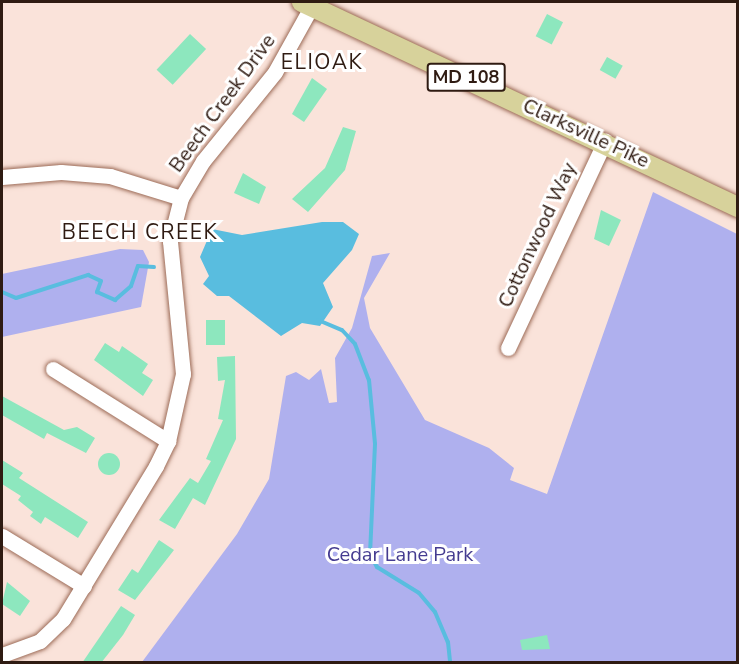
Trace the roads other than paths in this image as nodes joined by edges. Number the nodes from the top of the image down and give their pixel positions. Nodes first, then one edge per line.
1 (309, 3) edge
2 (605, 141) junction
3 (2, 177) edge
4 (181, 198) junction
5 (738, 207) edge
6 (508, 348) dead end
7 (52, 369) dead end
8 (168, 441) junction
9 (2, 536) edge
10 (84, 586) junction
11 (2, 656) edge

1 - 2 main road, Clarksville Pike / MD 108
1 - 4 street, Beech Creek Drive
2 - 5 main road, Clarksville Pike / MD 108
2 - 6 street, Cottonwood Way
3 - 4 street
4 - 8 street, Beech Creek Drive
7 - 8 street
8 - 10 street, Beech Creek Drive
9 - 10 street
10 - 11 street, Beech Creek Drive

